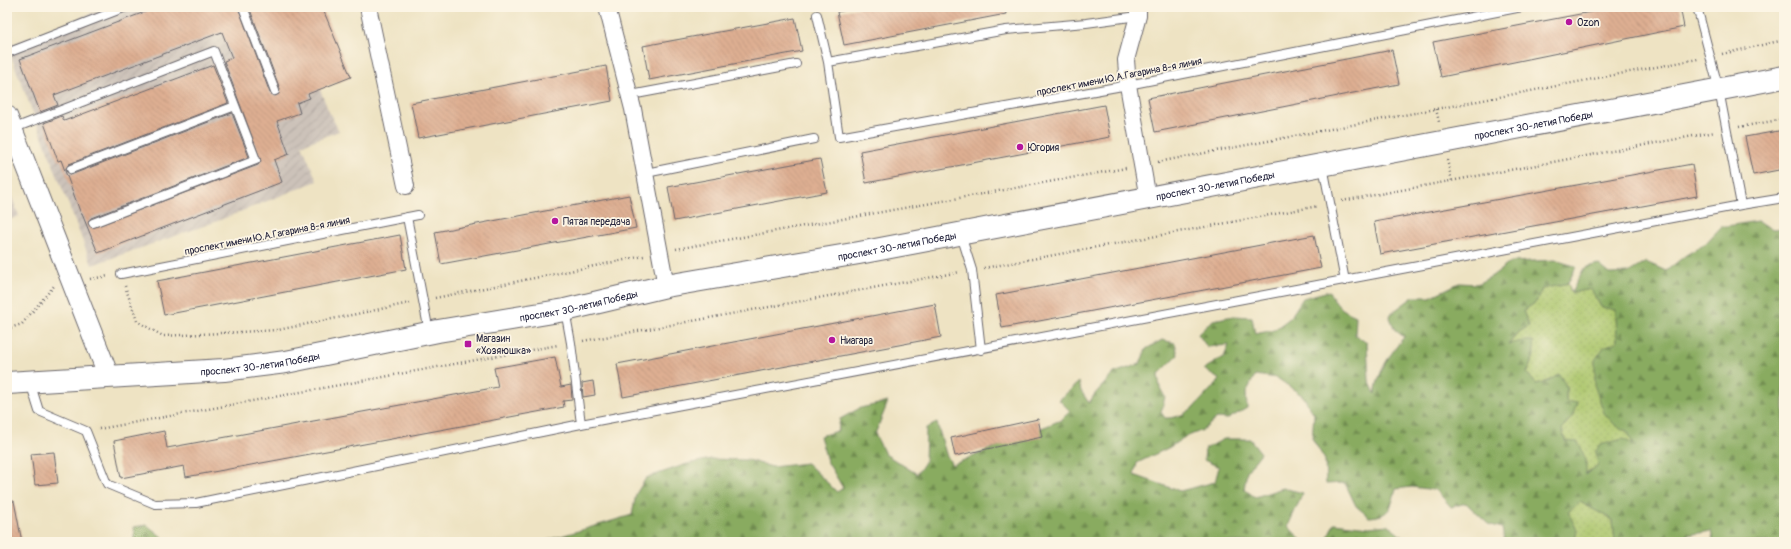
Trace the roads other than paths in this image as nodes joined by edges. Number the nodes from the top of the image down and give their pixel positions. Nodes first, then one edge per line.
1 (126, 7) edge
2 (243, 7) edge
3 (368, 7) edge
4 (607, 7) edge
5 (1522, 7) edge
6 (1698, 7) edge
7 (1138, 12) edge
8 (817, 15) dead end
9 (7, 53) edge
10 (828, 62) junction
11 (796, 64) dead end
12 (1784, 77) edge
13 (1128, 85) junction
14 (1719, 90) junction
15 (275, 91) dead end
16 (631, 95) junction
17 (235, 106) junction
18 (9, 121) edge
19 (814, 139) dead end
20 (1323, 166) junction
21 (71, 169) dead end
22 (646, 173) junction
23 (406, 186) dead end
24 (1784, 198) edge
25 (1148, 199) junction
26 (1741, 205) junction
27 (418, 215) dead end
28 (407, 217) junction
29 (93, 223) dead end
30 (961, 234) junction
31 (121, 274) road end
32 (1345, 281) junction
33 (666, 286) junction
34 (565, 310) junction
35 (429, 332) junction
36 (981, 350) junction
37 (109, 376) junction
38 (29, 380) junction
39 (7, 383) edge
40 (581, 424) junction

1 - 9 lane
2 - 15 lane
3 - 23 street
4 - 16 street
5 - 13 lane, проспект имени Ю.А.Гагарина 8-я линия
6 - 14 lane
7 - 10 lane
7 - 13 street
8 - 10 lane, проспект имени Ю.А.Гагарина 8-я линия
10 - 13 lane, проспект имени Ю.А.Гагарина 8-я линия
11 - 16 lane
12 - 14 main road, проспект 30-летия Победы
13 - 25 street
14 - 20 main road, проспект 30-летия Победы
14 - 26 lane
16 - 22 street
17 - 18 lane
17 - 21 lane
17 - 29 lane
18 - 37 street
19 - 22 lane
20 - 25 main road, проспект 30-летия Победы
20 - 32 lane
22 - 33 street
24 - 26 lane
25 - 30 main road, проспект 30-летия Победы
26 - 32 lane
27 - 28 lane, проспект имени Ю.А.Гагарина 8-я линия
28 - 31 lane, проспект имени Ю.А.Гагарина 8-я линия
28 - 35 lane
30 - 33 main road, проспект 30-летия Победы
30 - 36 lane
32 - 36 lane
33 - 34 main road, проспект 30-летия Победы
34 - 35 main road, проспект 30-летия Победы
34 - 40 lane
35 - 37 main road, проспект 30-летия Победы
36 - 40 lane
37 - 38 main road, проспект 30-летия Победы
38 - 39 main road, проспект 30-летия Победы
38 - 40 lane

